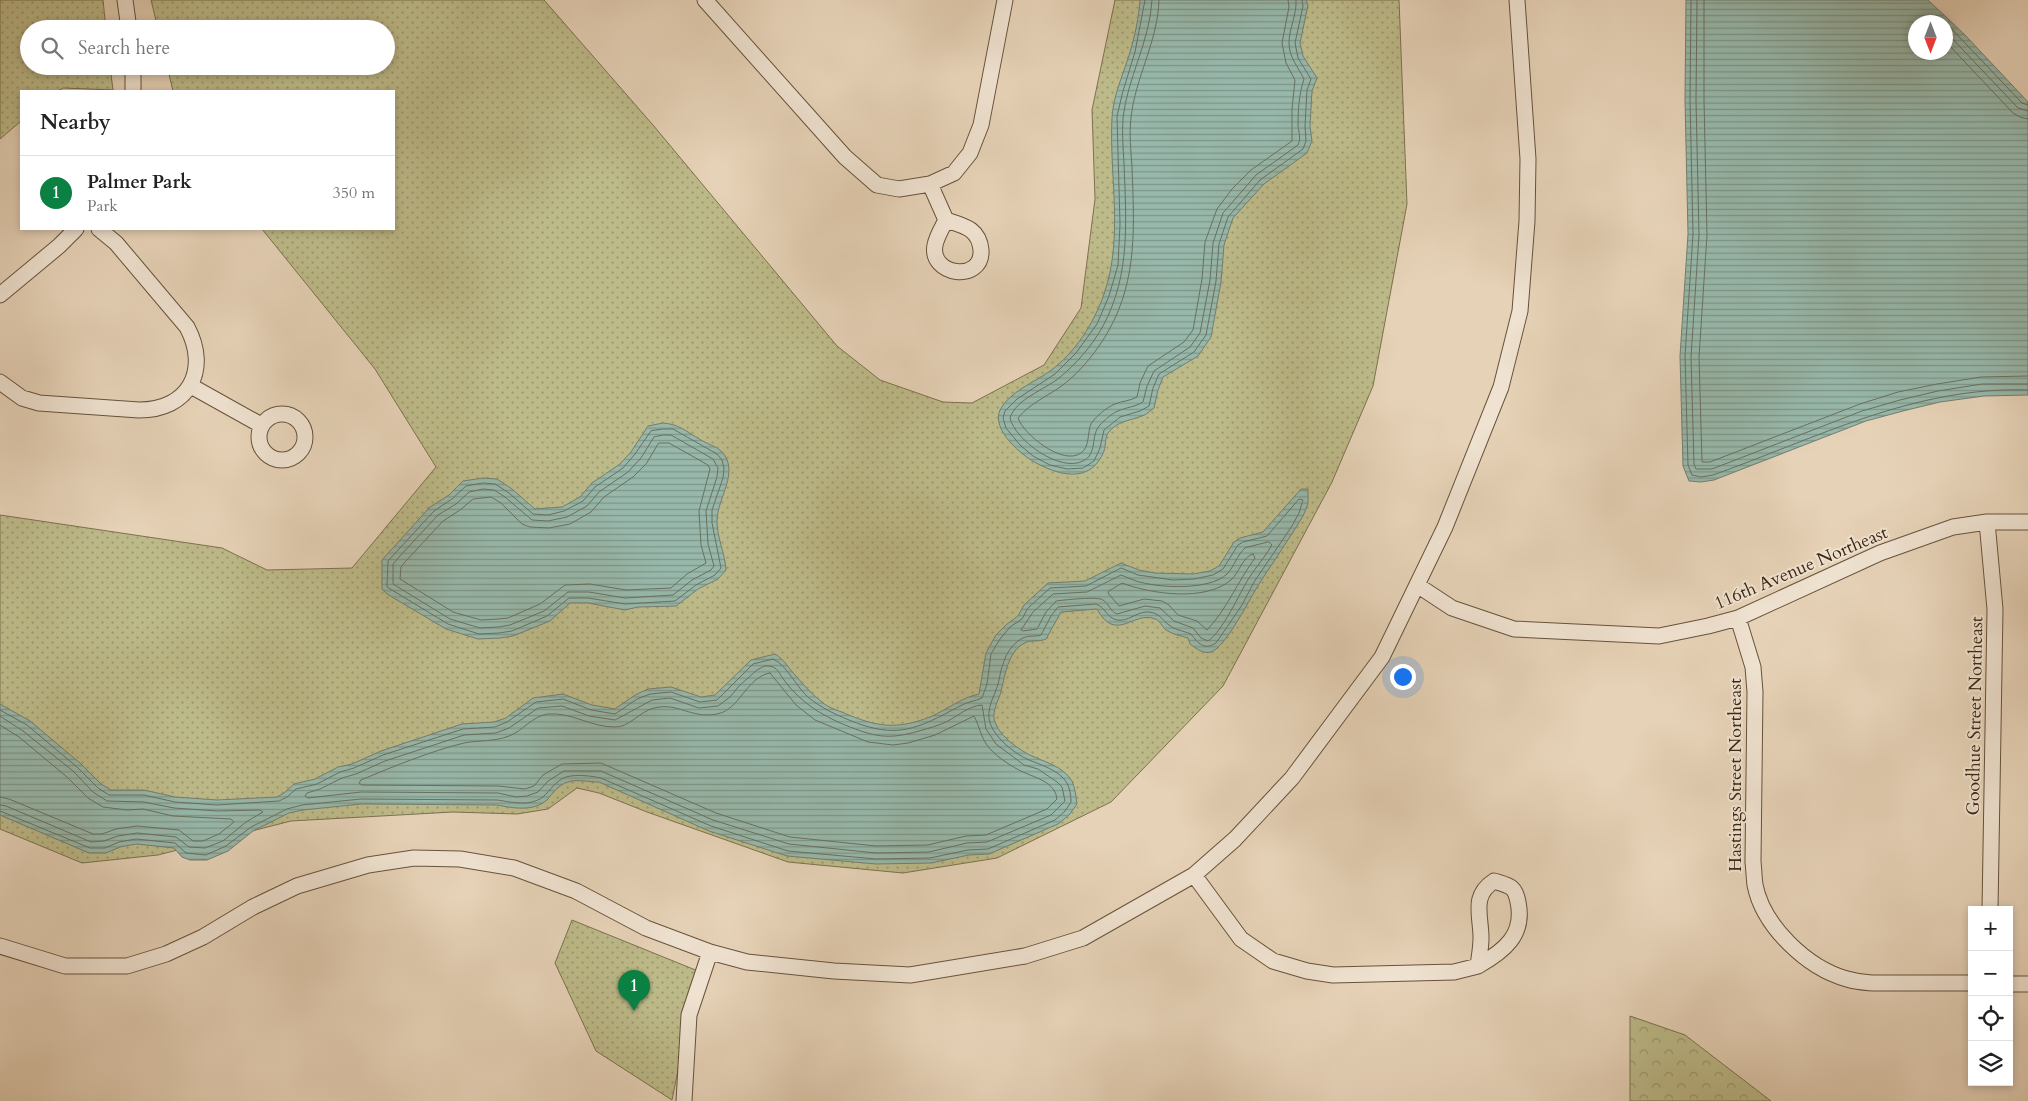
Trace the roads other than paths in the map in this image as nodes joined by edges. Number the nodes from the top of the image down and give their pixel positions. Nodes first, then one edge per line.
1 (125, 0) edge
2 (705, 0) edge
3 (1005, 0) edge
4 (1517, 0) edge
5 (128, 20) edge
6 (133, 75) edge
7 (133, 90) edge
8 (930, 184) junction
9 (946, 220) dead end
10 (75, 230) edge
11 (100, 230) edge
12 (0, 295) edge
13 (0, 382) edge
14 (191, 386) junction
15 (261, 425) dead end
16 (1987, 522) junction
17 (2028, 522) edge
18 (1417, 585) junction
19 (1738, 618) junction
20 (1194, 875) junction
21 (1990, 906) edge
22 (0, 946) edge
23 (710, 952) junction
24 (1478, 966) junction
25 (1968, 983) edge
26 (2013, 984) edge
27 (2028, 984) edge
28 (684, 1101) edge

1 - 5 street
2 - 8 street
3 - 8 street
4 - 18 street
6 - 7 street
8 - 9 street
10 - 12 street
11 - 14 street
13 - 14 street
14 - 15 street
16 - 17 street, 116th Avenue Northeast
16 - 19 street, 116th Avenue Northeast
16 - 21 street, Goodhue Street Northeast
18 - 19 street, 116th Avenue Northeast
18 - 20 street
19 - 25 street, Hastings Street Northeast
20 - 23 street
20 - 24 street
22 - 23 street
23 - 28 street
24 - 24 street
26 - 27 street

